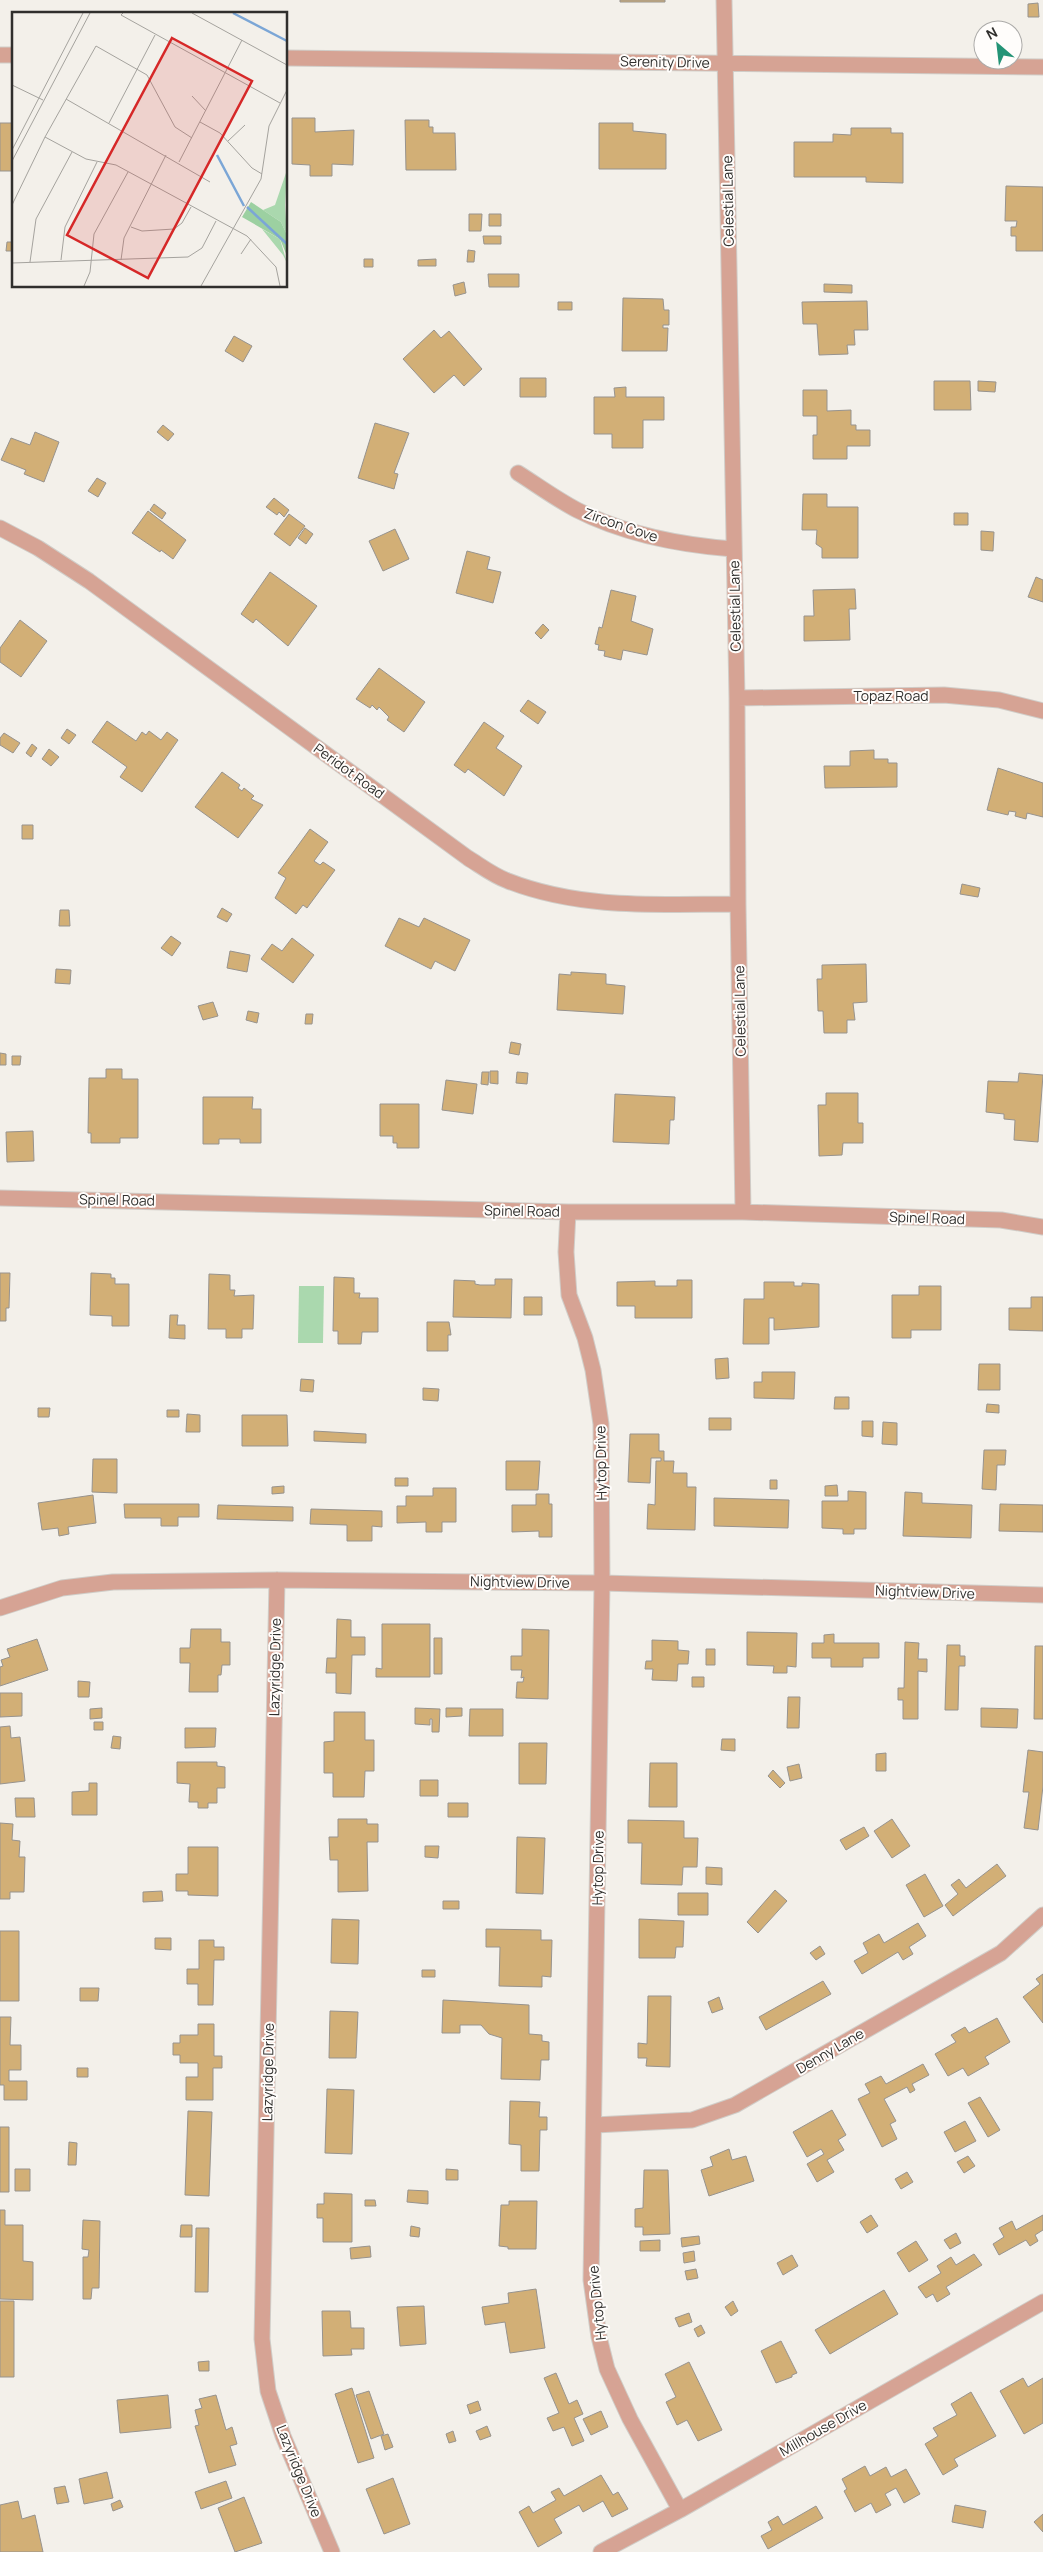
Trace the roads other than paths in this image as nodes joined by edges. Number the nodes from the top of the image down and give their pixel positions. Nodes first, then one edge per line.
1 (724, 0) edge
2 (288, 58) edge
3 (725, 63) junction
4 (1043, 68) edge
5 (518, 473) dead end
6 (0, 528) edge
7 (733, 549) junction
8 (737, 698) junction
9 (1043, 711) edge
10 (738, 904) junction
11 (0, 1198) edge
12 (568, 1212) junction
13 (743, 1212) junction
14 (1043, 1227) edge
15 (277, 1580) junction
16 (602, 1584) junction
17 (1043, 1595) edge
18 (0, 1608) edge
19 (1043, 1915) edge
20 (594, 2125) junction
21 (1043, 2302) edge
22 (680, 2510) junction
23 (332, 2552) edge
24 (601, 2552) edge

1 - 3 street, Celestial Lane
2 - 3 street, Serenity Drive
3 - 4 street, Serenity Drive
3 - 7 street, Celestial Lane
5 - 7 street, Zircon Cove
6 - 10 street, Peridot Road
7 - 8 street, Celestial Lane
8 - 9 street, Topaz Road
8 - 10 street, Celestial Lane
10 - 13 street, Celestial Lane
11 - 12 street, Spinel Road
12 - 13 street, Spinel Road
12 - 16 street, Hytop Drive
13 - 14 street, Spinel Road
15 - 16 street, Nightview Drive
15 - 18 street, Nightview Drive
15 - 23 street, Lazyridge Drive
16 - 17 street, Nightview Drive
16 - 20 street, Hytop Drive
19 - 20 street, Denny Lane
20 - 22 street, Hytop Drive
21 - 22 street, Millhouse Drive
22 - 24 street, Millhouse Drive

